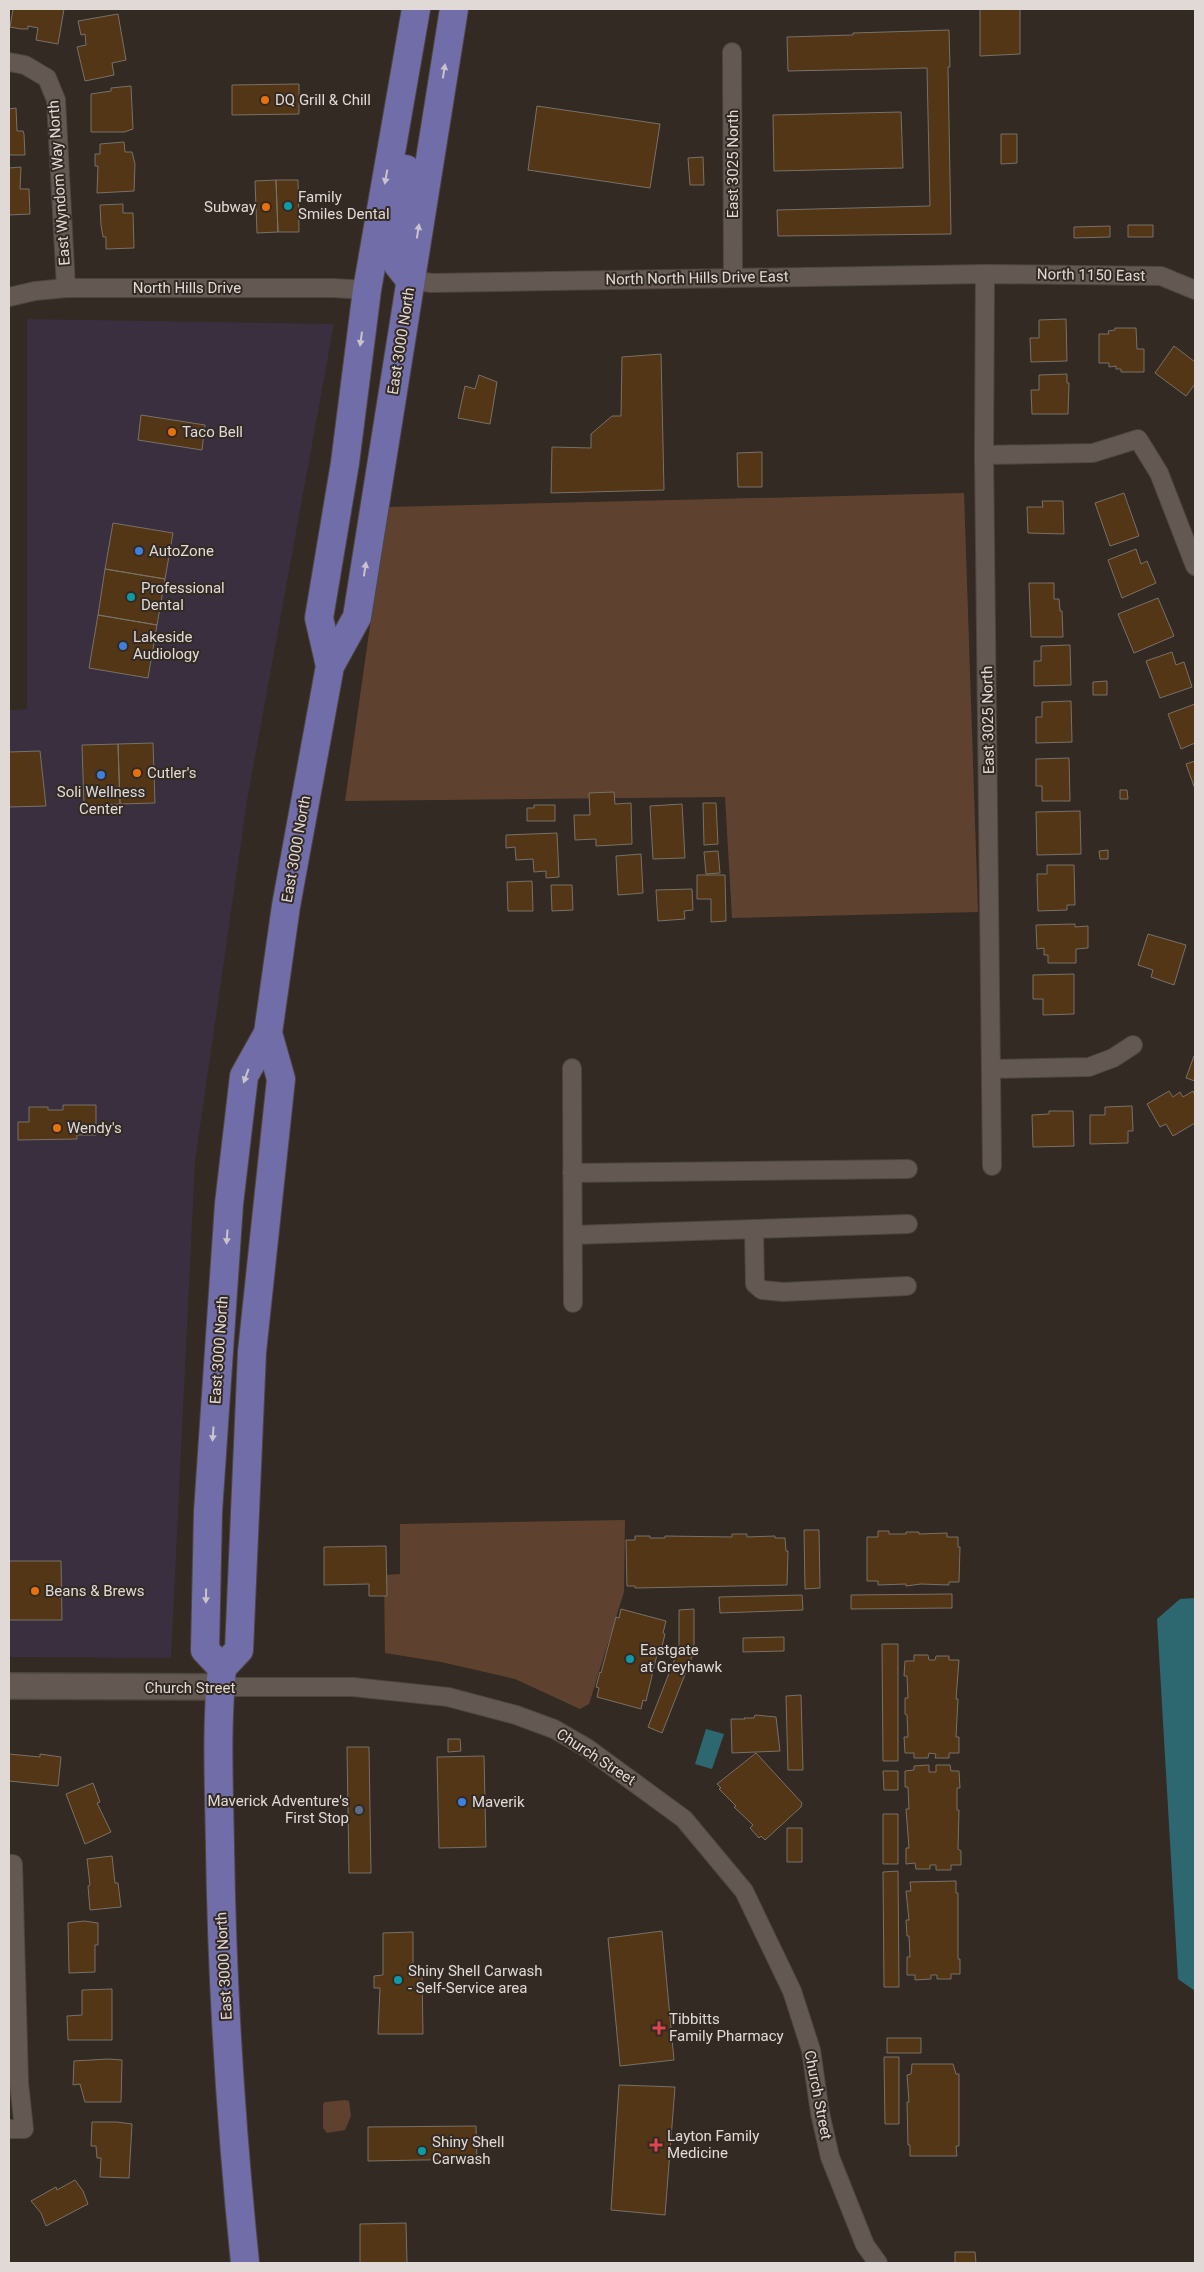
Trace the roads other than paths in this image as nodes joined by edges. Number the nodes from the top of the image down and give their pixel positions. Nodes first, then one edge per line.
1 (416, 9) edge
2 (430, 9) edge
3 (454, 9) edge
4 (732, 52) dead end
5 (9, 62) edge
6 (985, 274) junction
7 (733, 277) junction
8 (410, 280) junction
9 (66, 288) junction
10 (367, 290) junction
11 (1195, 290) edge
12 (9, 297) edge
13 (984, 455) junction
14 (1195, 566) edge
15 (343, 642) junction
16 (330, 666) junction
17 (268, 1033) junction
18 (1133, 1045) dead end
19 (572, 1068) dead end
20 (992, 1069) junction
21 (992, 1166) dead end
22 (908, 1168) dead end
23 (572, 1173) junction
24 (908, 1224) dead end
25 (754, 1229) junction
26 (573, 1235) junction
27 (907, 1286) dead end
28 (573, 1303) dead end
29 (221, 1678) junction
30 (9, 1686) edge
31 (11, 1864) edge
32 (16, 2129) edge
33 (245, 2263) edge
34 (878, 2263) edge

1 -> 10 main road, East 3000 North
2 - 8 main road
8 -> 3 main road, East 3000 North
4 - 7 street, East 3025 North
5 - 9 street, East Wyndom Way North
6 - 7 street, North North Hills Drive East
6 - 11 street, North 1150 East
6 - 13 street, East 3025 North
7 - 8 street, North North Hills Drive East
15 -> 8 main road, East 3000 North
9 - 10 street, North Hills Drive
9 - 12 street, North Hills Drive
10 - 15 main road
10 -> 16 main road, East 3000 North
13 - 14 street
13 - 20 street, East 3025 North
15 - 16 main road, East 3000 North
16 - 17 main road, East 3000 North
17 - 29 main road, East 3000 North
17 -> 29 main road, East 3000 North
18 - 20 street
19 - 23 street
20 - 21 street, East 3025 North
22 - 23 street
23 - 26 street
24 - 25 street
25 - 26 street
25 - 27 street
26 - 28 street
29 - 30 street, Church Street
29 - 33 main road, East 3000 North
29 - 34 street, Church Street
31 - 32 street

